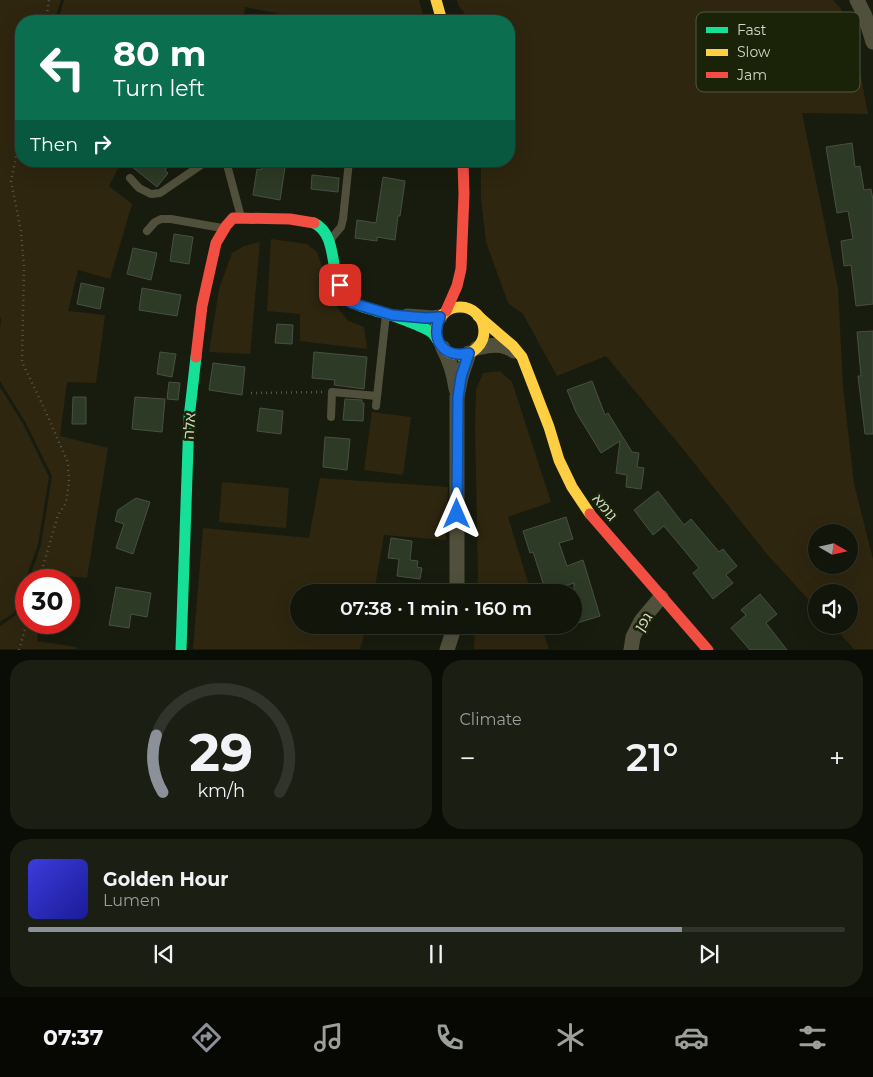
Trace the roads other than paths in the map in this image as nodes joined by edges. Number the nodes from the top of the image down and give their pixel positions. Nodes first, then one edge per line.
1 (436, 0) edge
2 (857, 0) edge
3 (440, 15) edge
4 (873, 42) edge
5 (198, 167) edge
6 (228, 167) edge
7 (348, 167) edge
8 (462, 167) edge
9 (130, 178) dead end
10 (242, 218) junction
11 (225, 228) junction
12 (147, 231) dead end
13 (329, 242) junction
14 (462, 252) junction
15 (475, 313) junction
16 (389, 314) junction
17 (443, 314) junction
18 (440, 345) junction
19 (473, 350) junction
20 (522, 357) junction
21 (377, 396) junction
22 (458, 398) junction
23 (376, 406) dead end
24 (331, 418) dead end
25 (457, 584) edge
26 (661, 597) junction
27 (452, 634) edge
28 (180, 650) edge
29 (447, 650) edge
30 (631, 650) edge
31 (708, 650) edge

1 - 3 street
2 - 4 street
5 - 9 lane
6 - 10 lane
7 - 13 lane
8 - 14 street
10 - 11 street
10 - 13 street
11 - 12 lane
11 - 28 street, אלה
13 - 16 street
14 - 15 street
14 - 17 street
15 - 17 street
15 - 19 street
15 - 20 street
16 - 17 street
16 - 18 street
16 - 21 lane
17 - 18 street
18 - 19 street
18 - 22 street
19 - 20 street
19 - 22 street
20 - 26 street, גומא
21 - 23 lane
21 - 24 lane
22 - 25 street
26 - 30 street, גפן
26 - 31 street, גומא
27 - 29 street

